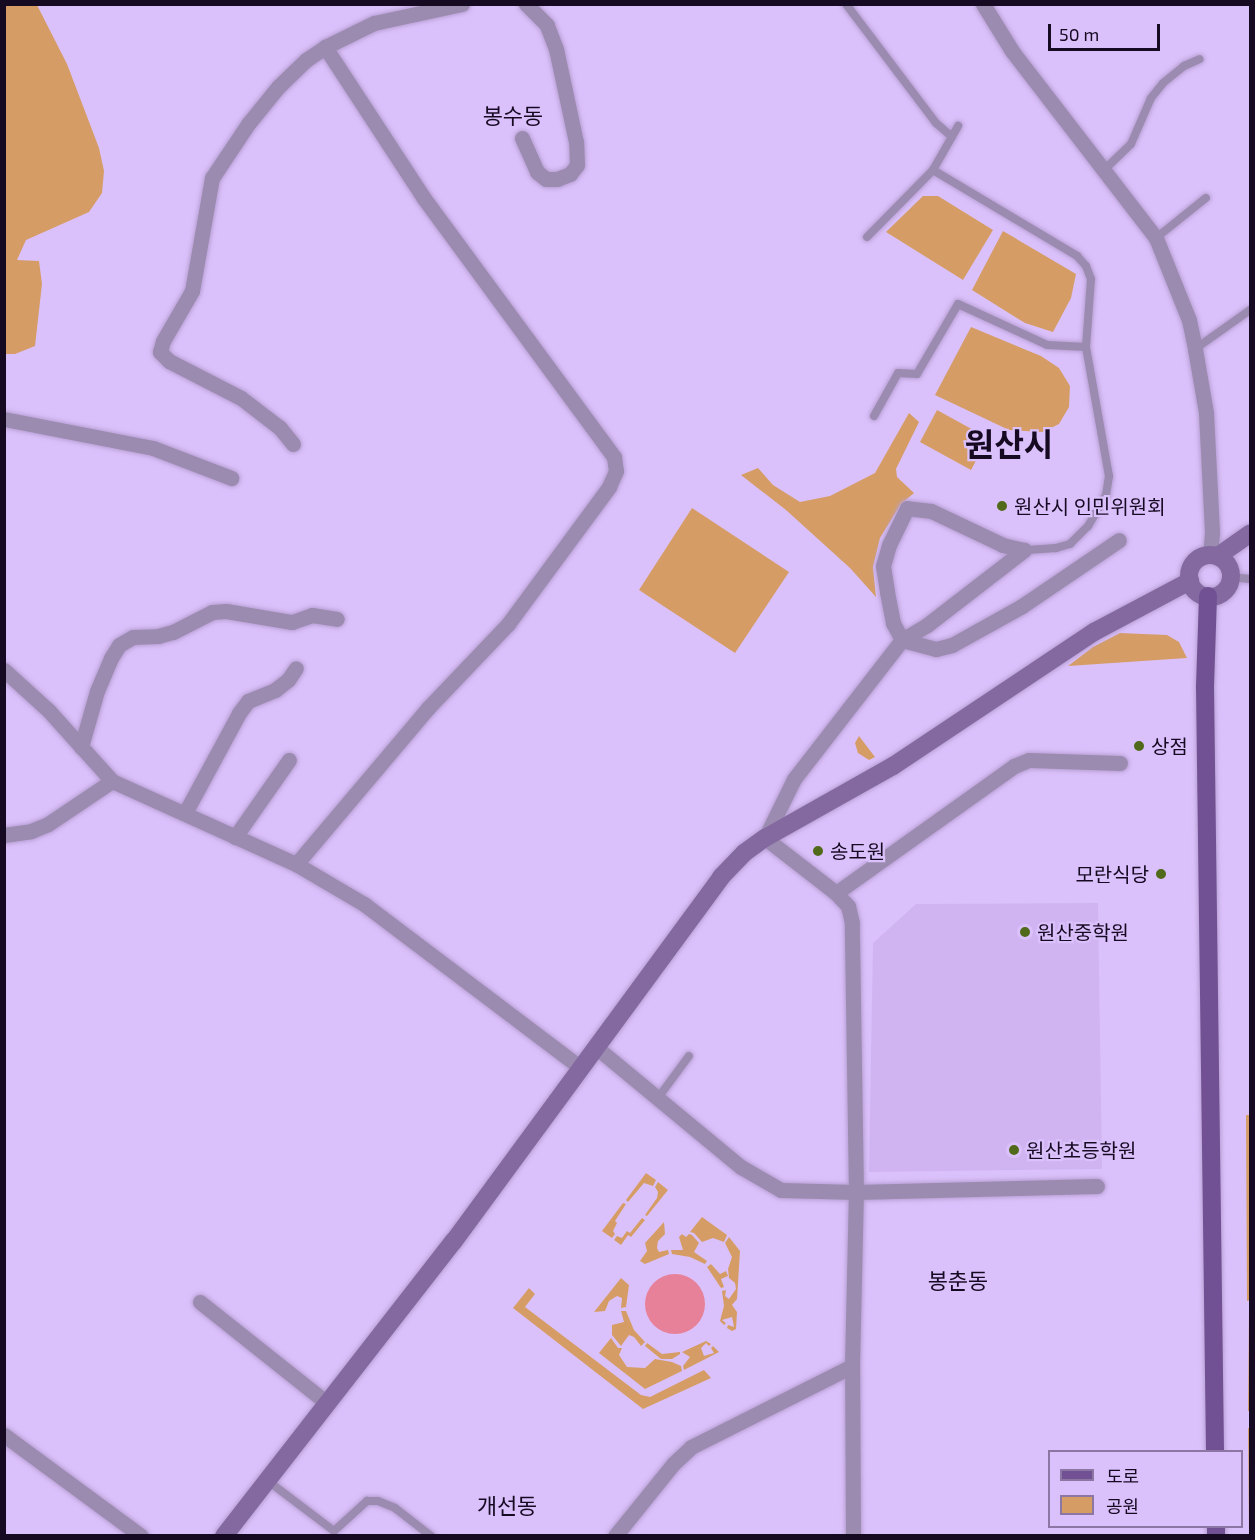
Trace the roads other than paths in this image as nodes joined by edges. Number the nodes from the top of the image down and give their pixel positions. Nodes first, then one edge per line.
1 (462, 4) edge
2 (526, 4) edge
3 (846, 4) edge
4 (983, 4) edge
5 (325, 47) junction
6 (1200, 58) dead end
7 (958, 126) dead end
8 (522, 138) dead end
9 (952, 138) junction
10 (933, 170) junction
11 (1104, 170) junction
12 (1206, 198) dead end
13 (867, 237) dead end
14 (1156, 238) junction
15 (1251, 309) edge
16 (1086, 347) junction
17 (1195, 349) junction
18 (874, 416) dead end
19 (4, 419) edge
20 (293, 444) dead end
21 (231, 478) dead end
22 (1251, 534) edge
23 (1119, 540) dead end
24 (1024, 550) junction
25 (1214, 555) junction
26 (1231, 577) junction
27 (1251, 579) edge
28 (1190, 581) junction
29 (1208, 596) junction
30 (337, 618) dead end
31 (902, 640) junction
32 (296, 668) dead end
33 (4, 670) edge
34 (81, 747) junction
35 (289, 760) dead end
36 (1120, 763) dead end
37 (112, 781) junction
38 (185, 813) junction
39 (4, 835) edge
40 (235, 837) junction
41 (765, 838) junction
42 (296, 864) junction
43 (836, 892) junction
44 (597, 1048) junction
45 (689, 1056) dead end
46 (581, 1068) junction
47 (658, 1098) junction
48 (1097, 1186) dead end
49 (856, 1192) junction
50 (200, 1302) dead end
51 (852, 1366) junction
52 (327, 1404) junction
53 (4, 1435) edge
54 (1215, 1450) edge
55 (268, 1481) junction
56 (141, 1536) edge
57 (224, 1536) edge
58 (431, 1536) edge
59 (615, 1536) edge
60 (853, 1536) edge

1 - 5 street
2 - 8 street
3 - 9 lane
4 - 11 street
5 - 20 street
5 - 42 street
6 - 11 lane
7 - 9 lane
9 - 10 lane
10 - 13 lane
10 - 16 lane
11 - 14 street
12 - 14 lane
14 - 17 street
15 - 17 lane
16 - 18 lane
16 - 24 lane
17 - 25 street
19 - 21 street
22 - 25 main road
23 - 31 street
24 - 31 street
24 - 31 street
25 - 26 main road
25 - 28 main road
26 - 27 lane
26 - 29 main road
28 - 29 main road
28 - 41 main road
29 - 54 main road
30 - 34 street
31 - 41 street
32 - 38 street
33 - 34 street
34 - 37 street
35 - 40 street
36 - 43 street
37 - 38 street
37 - 39 street
38 - 40 street
40 - 42 street
41 - 43 street
41 - 44 main road
42 - 46 street
43 - 49 street
44 - 46 main road
44 - 47 street
45 - 47 lane
46 - 52 main road
47 - 49 street
48 - 49 street
49 - 51 street
50 - 52 street
51 - 59 street
51 - 60 street
52 - 55 main road
53 - 56 street
55 - 57 main road
55 - 58 lane

